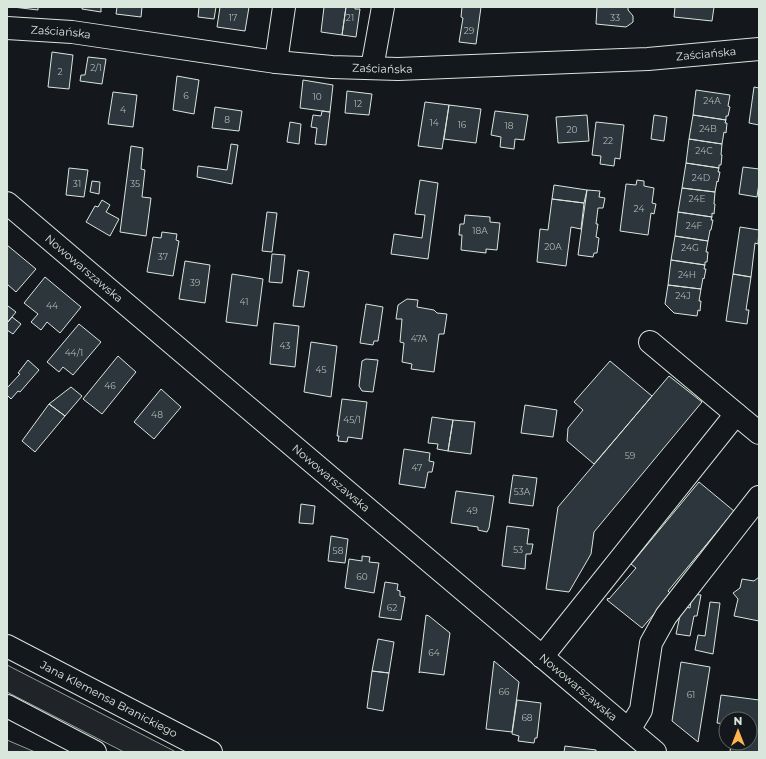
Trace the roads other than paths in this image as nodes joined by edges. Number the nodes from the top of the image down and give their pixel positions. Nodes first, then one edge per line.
1 (284, 7) edge
2 (383, 7) edge
3 (7, 28) edge
4 (759, 49) edge
5 (276, 62) junction
6 (372, 68) junction
7 (7, 203) edge
8 (650, 342) dead end
9 (736, 414) junction
10 (759, 433) edge
11 (759, 497) edge
12 (7, 646) edge
13 (542, 657) junction
14 (7, 706) edge
15 (629, 730) junction
16 (95, 752) edge
17 (211, 752) edge
18 (655, 752) edge

1 - 5 street
2 - 6 street
3 - 5 street, Zaściańska
4 - 6 street, Zaściańska
5 - 6 street, Zaściańska
7 - 13 street, Nowowarszawska
8 - 9 street
9 - 10 street
9 - 13 street
11 - 15 street
12 - 17 street, Jana Klemensa Branickiego
13 - 15 street, Nowowarszawska
14 - 16 street
15 - 18 street, Nowowarszawska

